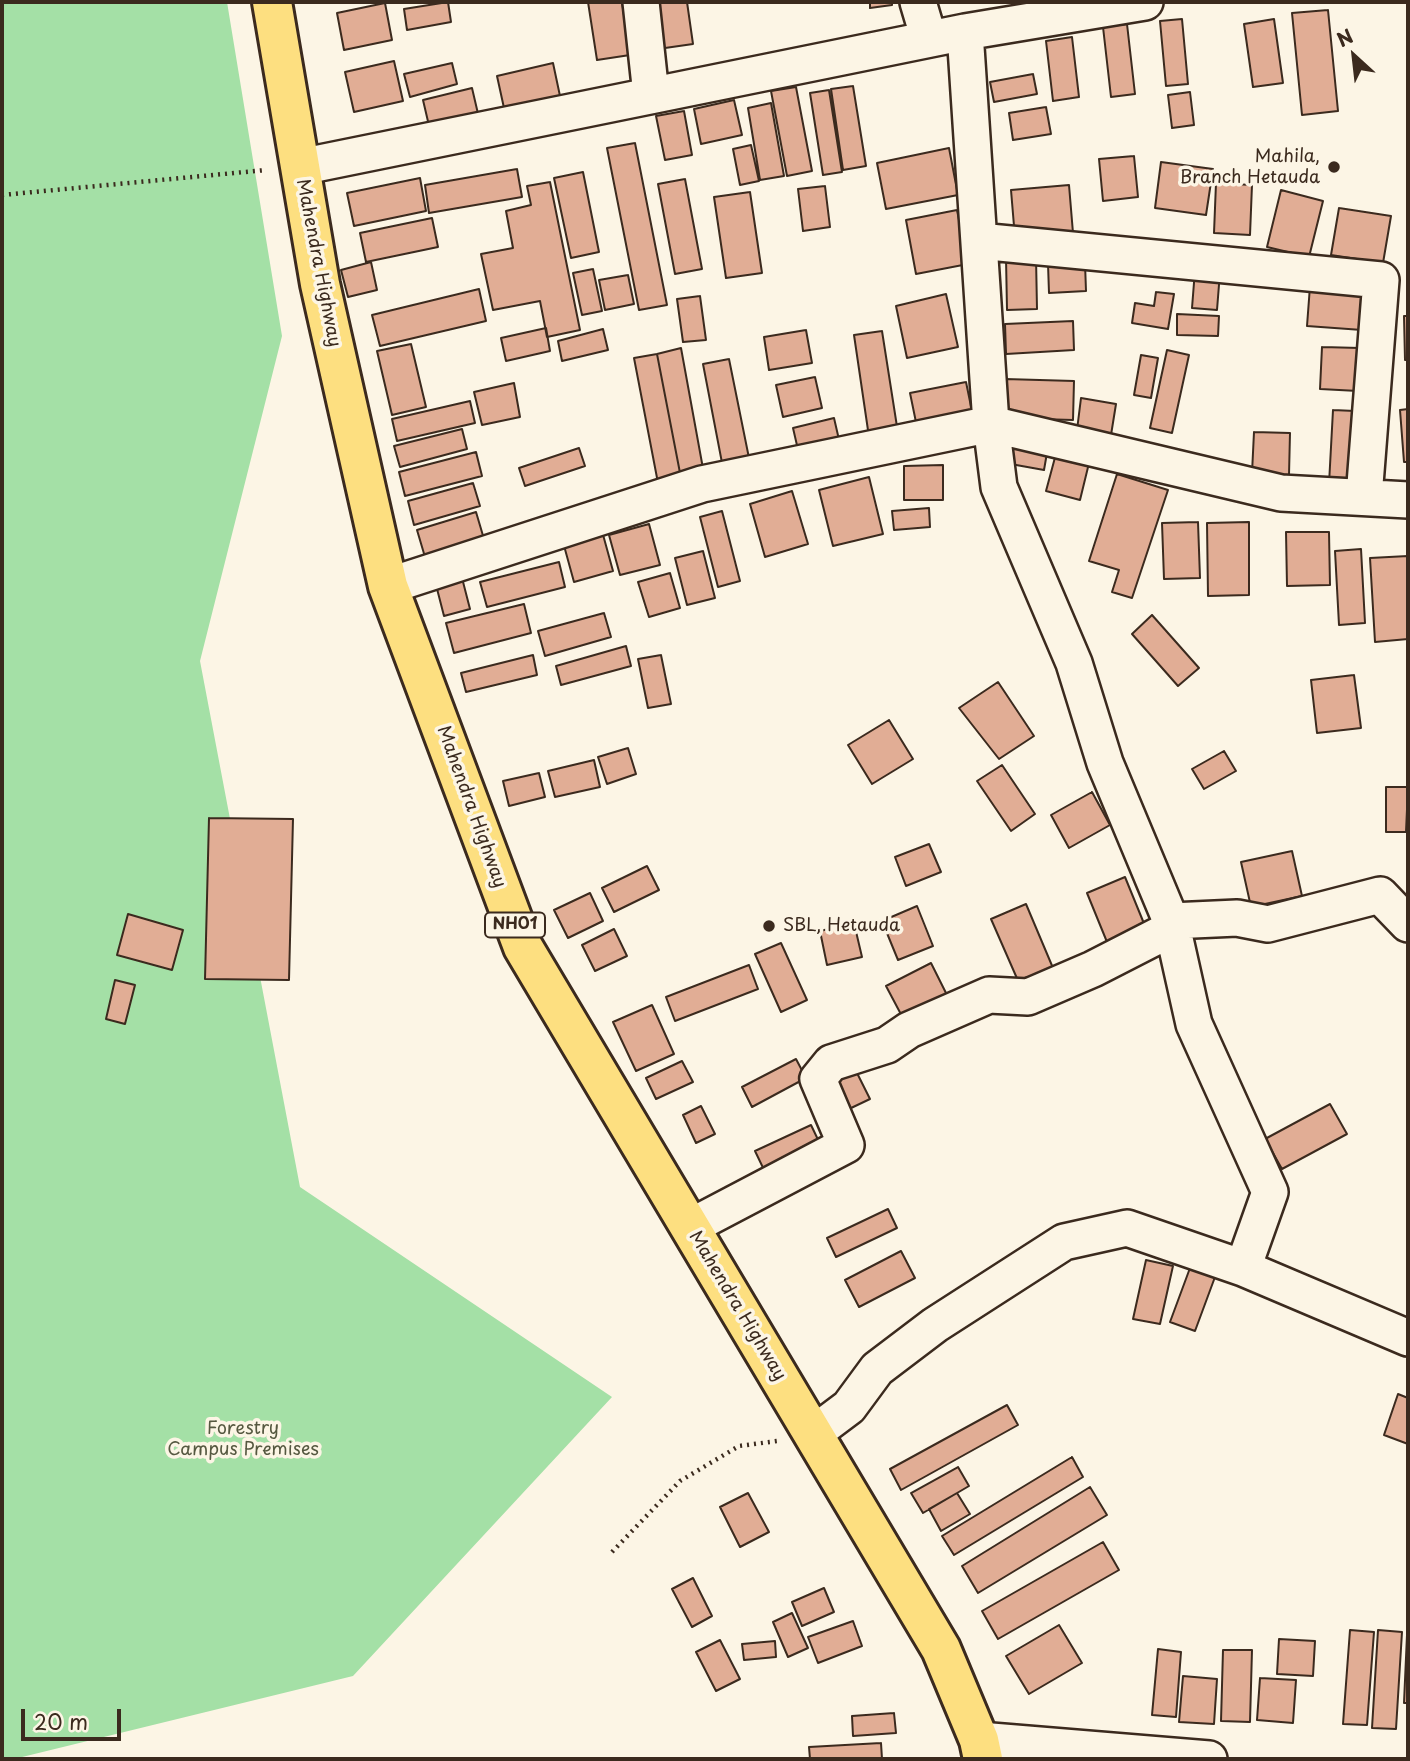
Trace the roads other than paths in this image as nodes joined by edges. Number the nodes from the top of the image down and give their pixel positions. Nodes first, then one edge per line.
1 (272, 2) edge
2 (640, 2) edge
3 (918, 2) edge
4 (1145, 2) edge
5 (965, 32) junction
6 (929, 38) junction
7 (651, 96) junction
8 (300, 167) junction
9 (979, 241) junction
10 (991, 424) junction
11 (1364, 497) junction
12 (1408, 499) edge
13 (388, 586) junction
14 (1408, 924) edge
15 (1172, 925) junction
16 (690, 1227) junction
17 (1243, 1268) junction
18 (1408, 1338) edge
19 (813, 1434) junction
20 (981, 1750) edge
21 (1209, 1759) edge

1 - 8 highway, Mahendra Highway / NH01
2 - 7 street
3 - 6 street
4 - 5 street
5 - 6 street
5 - 9 street
6 - 7 street
7 - 8 street
8 - 13 highway, Mahendra Highway / NH01
9 - 10 street
9 - 11 street
10 - 11 street
10 - 13 street
10 - 15 street
11 - 12 street
13 - 16 highway, Mahendra Highway / NH01
14 - 15 street
15 - 16 street
15 - 17 street
16 - 19 highway, Mahendra Highway / NH01
17 - 18 street
17 - 19 street
19 - 20 highway, Mahendra Highway / NH01
20 - 21 street

